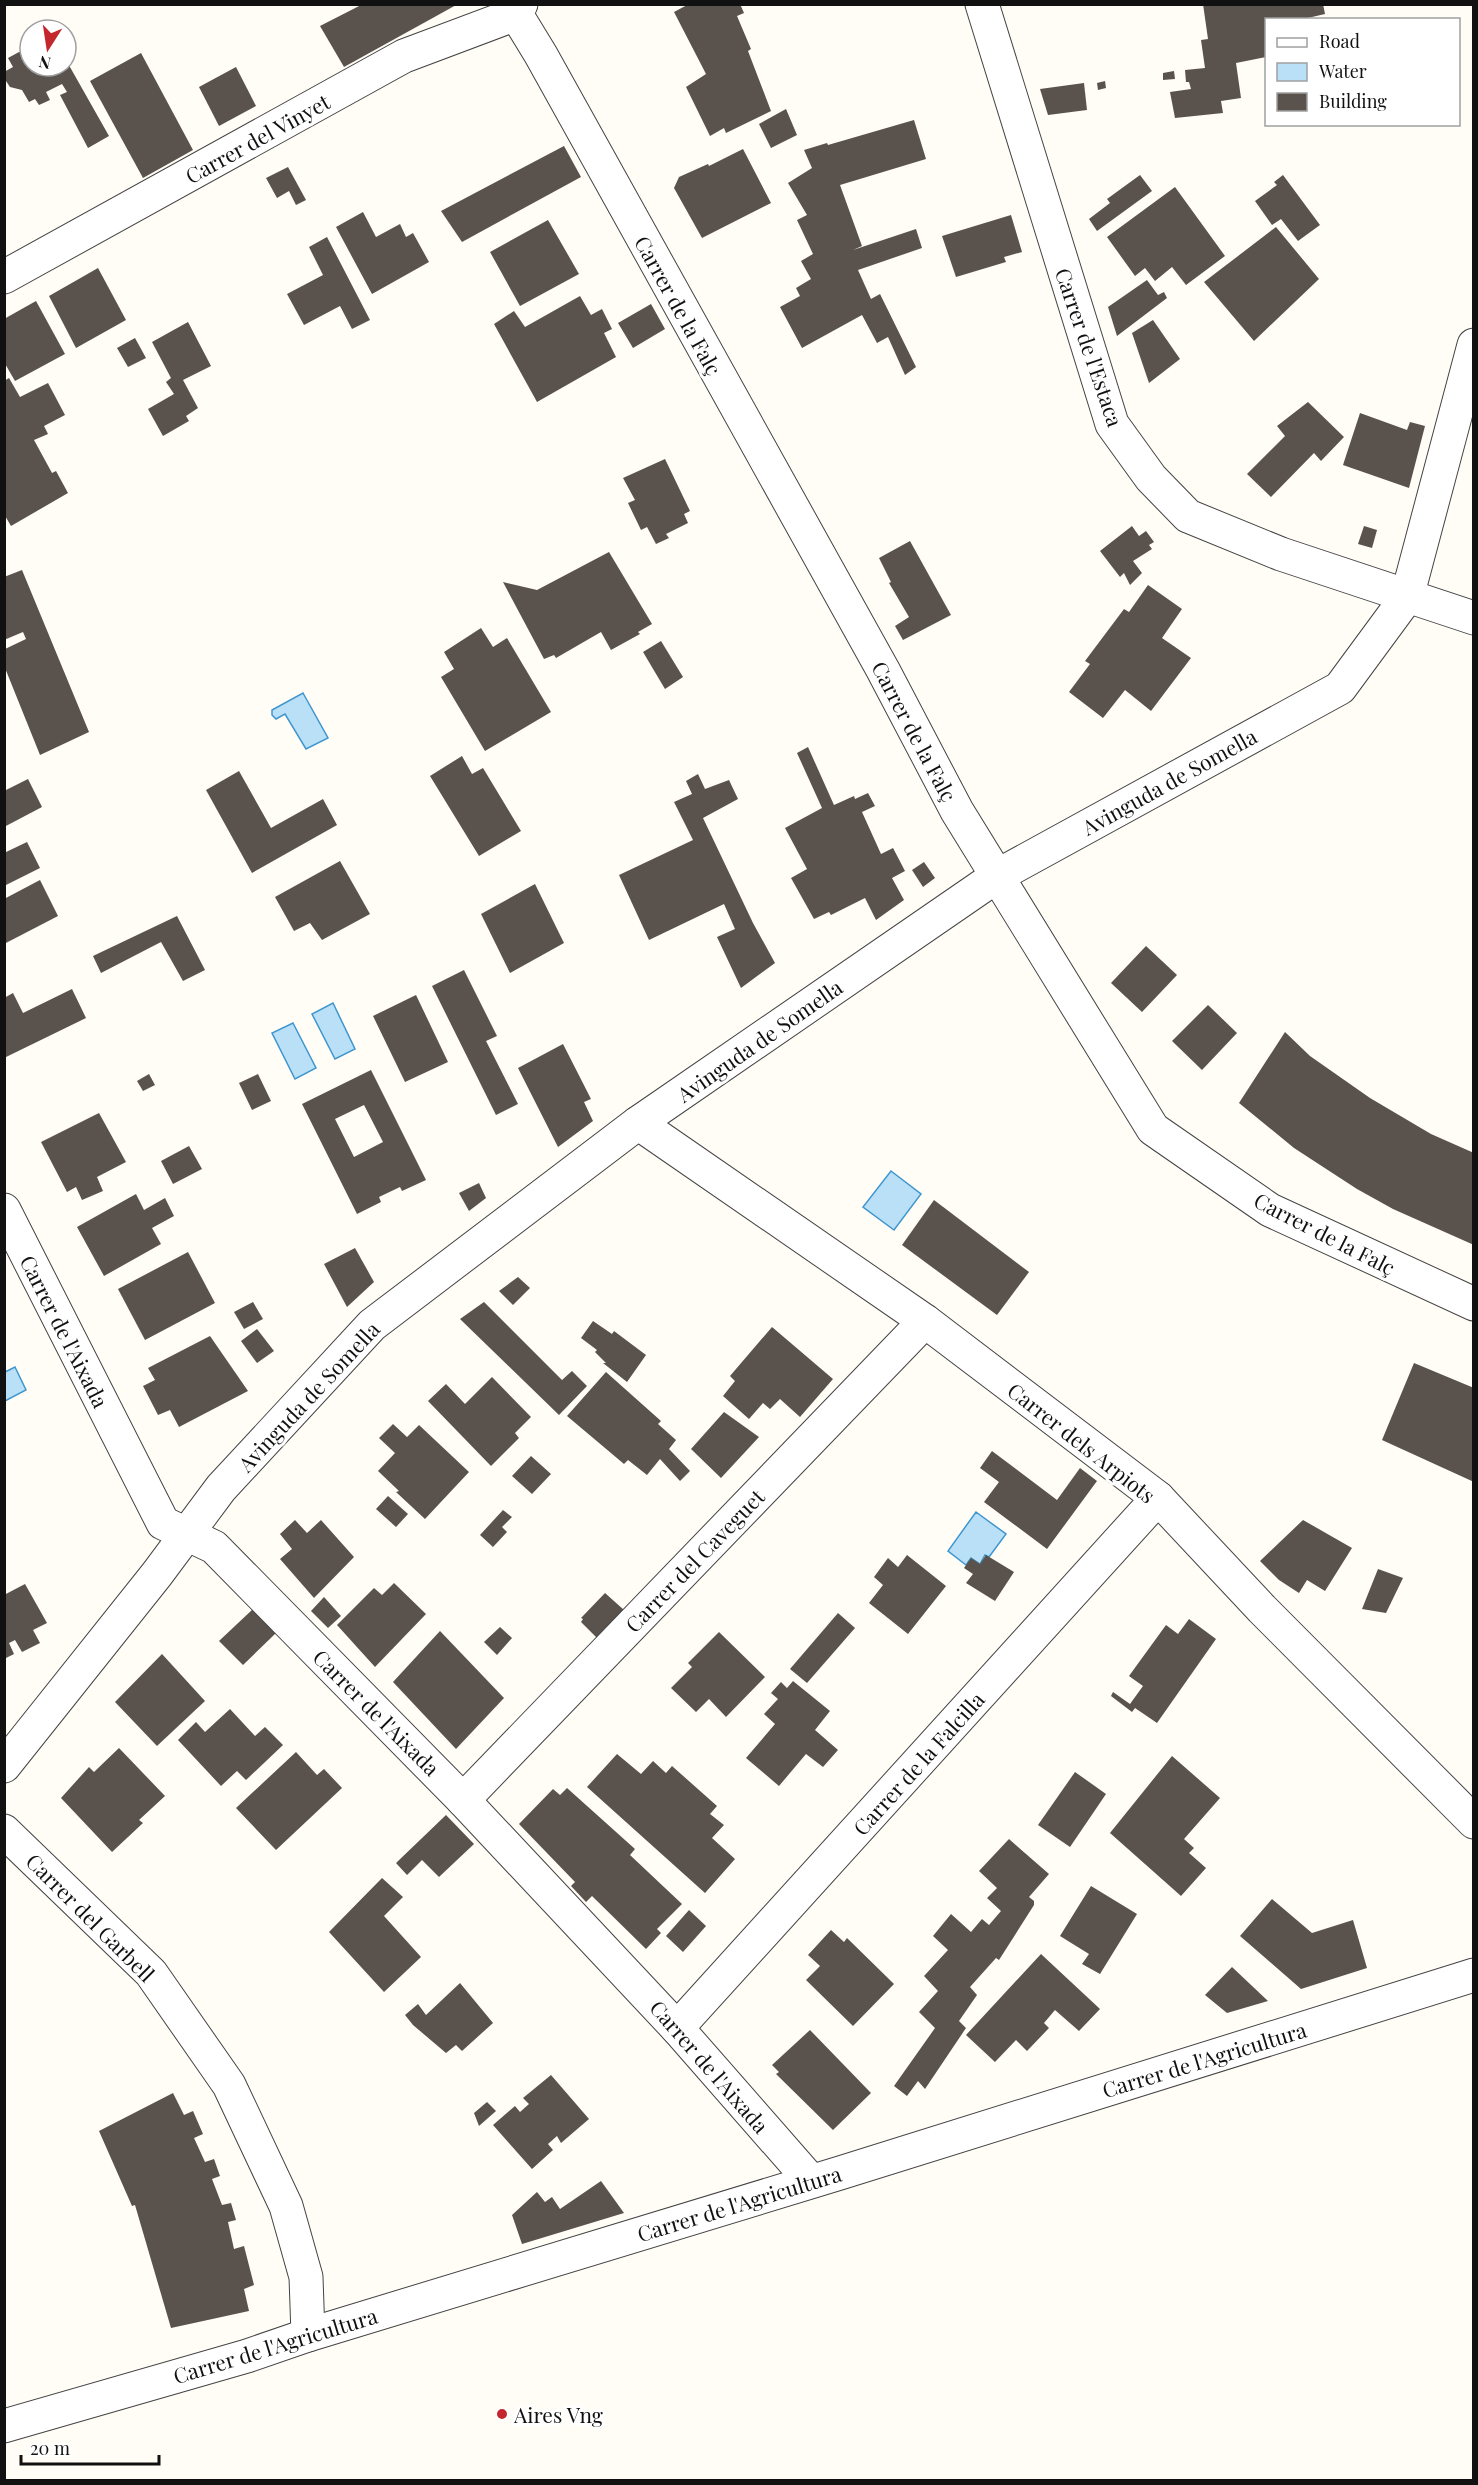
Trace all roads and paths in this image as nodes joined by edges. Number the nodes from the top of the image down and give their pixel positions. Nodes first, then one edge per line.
1 (982, 4) edge
2 (518, 9) edge
3 (4, 277) edge
4 (1473, 345) edge
5 (1407, 597) junction
6 (1473, 618) edge
7 (997, 876) junction
8 (638, 1123) junction
9 (4, 1210) edge
10 (1473, 1304) edge
11 (925, 1321) junction
12 (1158, 1498) junction
13 (188, 1533) junction
14 (4, 1766) edge
15 (463, 1800) junction
16 (1473, 1822) edge
17 (4, 1830) edge
18 (1473, 1976) edge
19 (677, 2028) junction
20 (811, 2181) junction
21 (308, 2334) junction
22 (4, 2426) edge

1 - 5 street, Carrer de l'Estaca
2 - 3 street, Carrer del Vinyet
2 - 7 street, Carrer de la Falç
4 - 5 street, Avinguda de Somella
5 - 6 street, Carrer de l'Estaca
5 - 7 street, Avinguda de Somella
7 - 8 street, Avinguda de Somella
7 - 10 street, Carrer de la Falç
8 - 11 street, Carrer dels Arpiots
8 - 13 street, Avinguda de Somella
9 - 13 street, Carrer de l'Aixada
11 - 12 street, Carrer dels Arpiots
11 - 15 street, Carrer del Caveguet
12 - 16 street, Carrer dels Arpiots
12 - 19 street, Carrer de la Falcilla
13 - 14 street, Avinguda de Somella
13 - 15 street, Carrer de l'Aixada
15 - 19 street, Carrer de l'Aixada
17 - 21 street, Carrer del Garbell
18 - 20 street, Carrer de l'Agricultura
19 - 20 street, Carrer de l'Aixada
20 - 21 street, Carrer de l'Agricultura
21 - 22 street, Carrer de l'Agricultura

